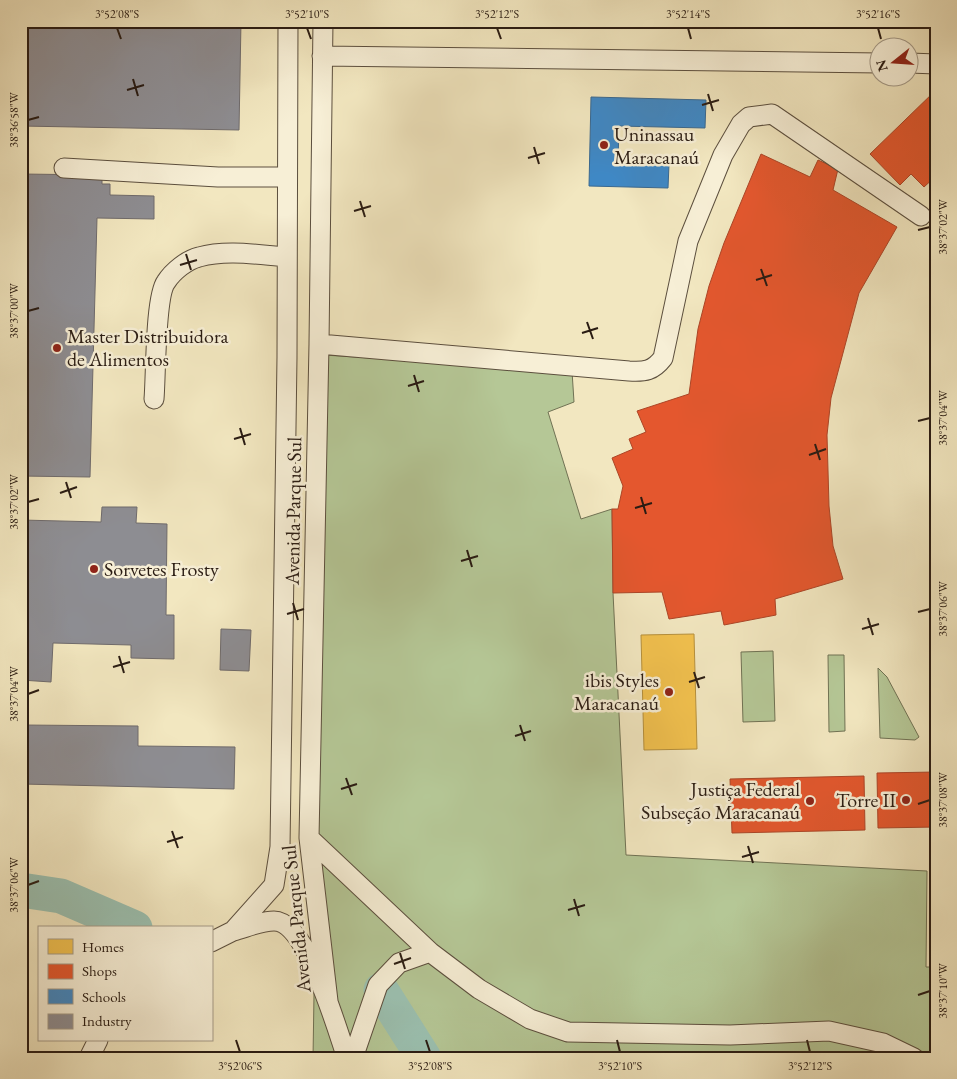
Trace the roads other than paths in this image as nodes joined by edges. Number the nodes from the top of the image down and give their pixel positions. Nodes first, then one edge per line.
1 (288, 21) edge
2 (323, 21) edge
3 (322, 56) junction
4 (870, 63) edge
5 (920, 63) edge
6 (936, 64) edge
7 (64, 168) dead end
8 (287, 177) junction
9 (921, 216) dead end
10 (287, 257) junction
11 (319, 344) junction
12 (154, 399) dead end
13 (309, 838) junction
14 (233, 931) junction
15 (212, 942) edge
16 (430, 952) junction
17 (328, 1001) junction
18 (97, 1042) edge
19 (89, 1058) edge
20 (347, 1058) edge
21 (353, 1058) edge
22 (914, 1058) edge

1 - 8 street, Avenida Parque Sul
2 - 3 street, Avenida Parque Sul
3 - 4 street
3 - 11 street, Avenida Parque Sul
5 - 6 street
7 - 8 street
8 - 10 street, Avenida Parque Sul
9 - 11 street
10 - 12 street
10 - 14 street, Avenida Parque Sul
11 - 13 street, Avenida Parque Sul
13 - 16 street
13 - 17 street, Avenida Parque Sul
14 - 15 street, Avenida Parque Sul
14 - 17 street, Avenida Parque Sul
16 - 21 street
16 - 22 street
17 - 20 street, Avenida Parque Sul
18 - 19 street

